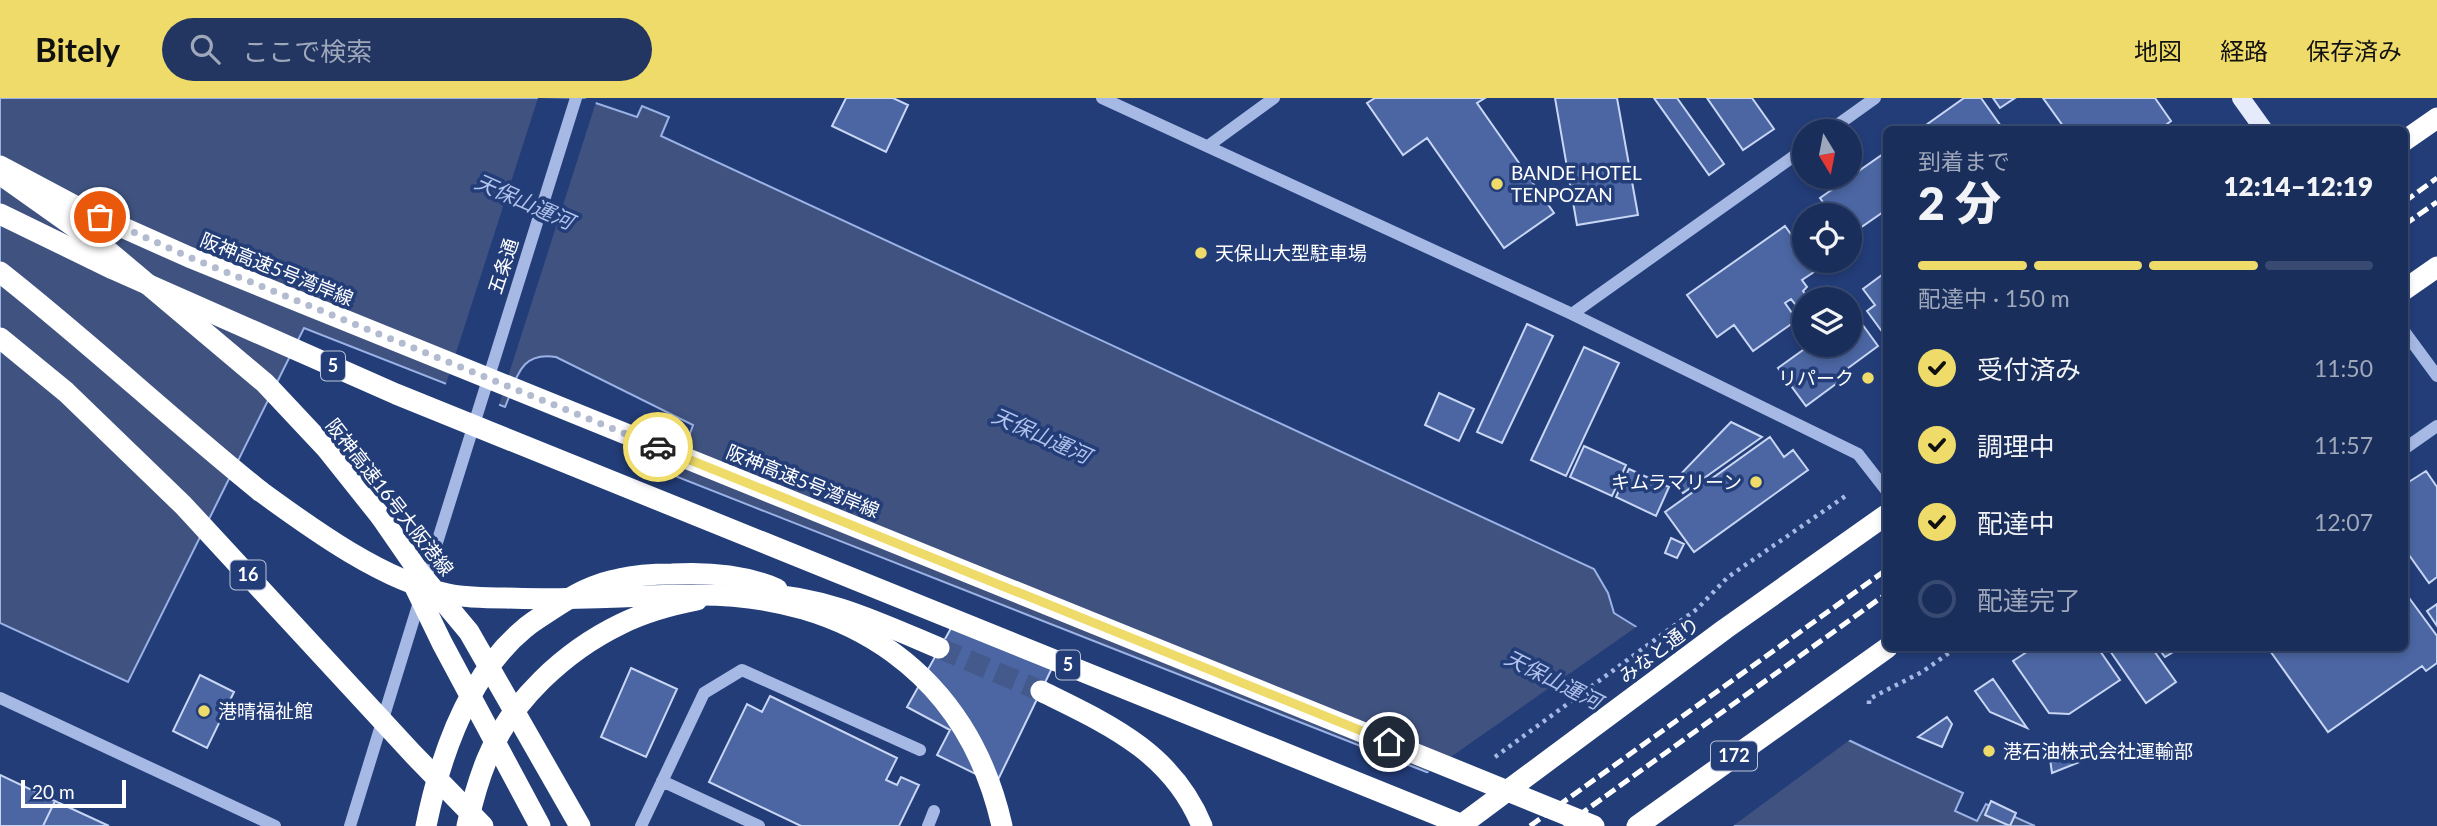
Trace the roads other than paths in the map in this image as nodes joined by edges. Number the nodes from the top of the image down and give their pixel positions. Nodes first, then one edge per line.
1 (576, 98) edge
2 (1102, 98) edge
3 (1275, 98) edge
4 (1875, 98) edge
5 (2241, 98) edge
6 (2437, 118) edge
7 (1846, 119) edge
8 (2261, 126) edge
9 (2408, 138) edge
10 (1208, 146) junction
11 (1792, 158) edge
12 (0, 166) edge
13 (0, 174) edge
14 (0, 214) edge
15 (2437, 267) edge
16 (0, 272) edge
17 (2408, 287) edge
18 (1572, 314) junction
19 (2408, 336) edge
20 (0, 338) edge
21 (2437, 376) edge
22 (2437, 426) edge
23 (2408, 446) edge
24 (1883, 485) edge
25 (382, 517) junction
26 (1883, 517) edge
27 (788, 595) junction
28 (932, 645) tunnel mouth
29 (1883, 651) edge
30 (1041, 691) tunnel mouth
31 (0, 698) edge
32 (920, 750) dead end
33 (662, 781) junction
34 (934, 811) dead end
35 (275, 826) edge
36 (350, 826) edge
37 (426, 826) edge
38 (467, 826) edge
39 (483, 826) edge
40 (540, 826) edge
41 (580, 826) edge
42 (640, 826) edge
43 (759, 826) edge
44 (928, 826) edge
45 (1002, 826) edge
46 (1202, 826) edge
47 (1463, 826) edge
48 (1594, 826) edge
49 (1637, 826) edge

1 - 36 street, 五条通
2 - 10 street
3 - 10 street
4 - 7 street
5 - 8 main road
6 - 9 highway
10 - 18 street
11 - 18 street
12 - 48 highway, 阪神高速5号湾岸線 / 5, bridge
13 - 25 highway, 阪神高速16号大阪港線, bridge
14 - 47 highway, 5, bridge
15 - 17 highway
16 - 45 highway, bridge
18 - 24 street
19 - 21 street
20 - 39 highway, 16, bridge
22 - 23 street
25 - 40 highway, bridge
25 - 41 highway, 阪神高速16号大阪港線, bridge
26 - 47 highway, みなと通り, bridge
27 - 28 highway
27 - 37 highway, bridge
27 - 38 highway, bridge
29 - 49 highway, 172
30 - 46 highway
31 - 35 street
32 - 33 street
33 - 42 street
33 - 43 street
34 - 44 street

